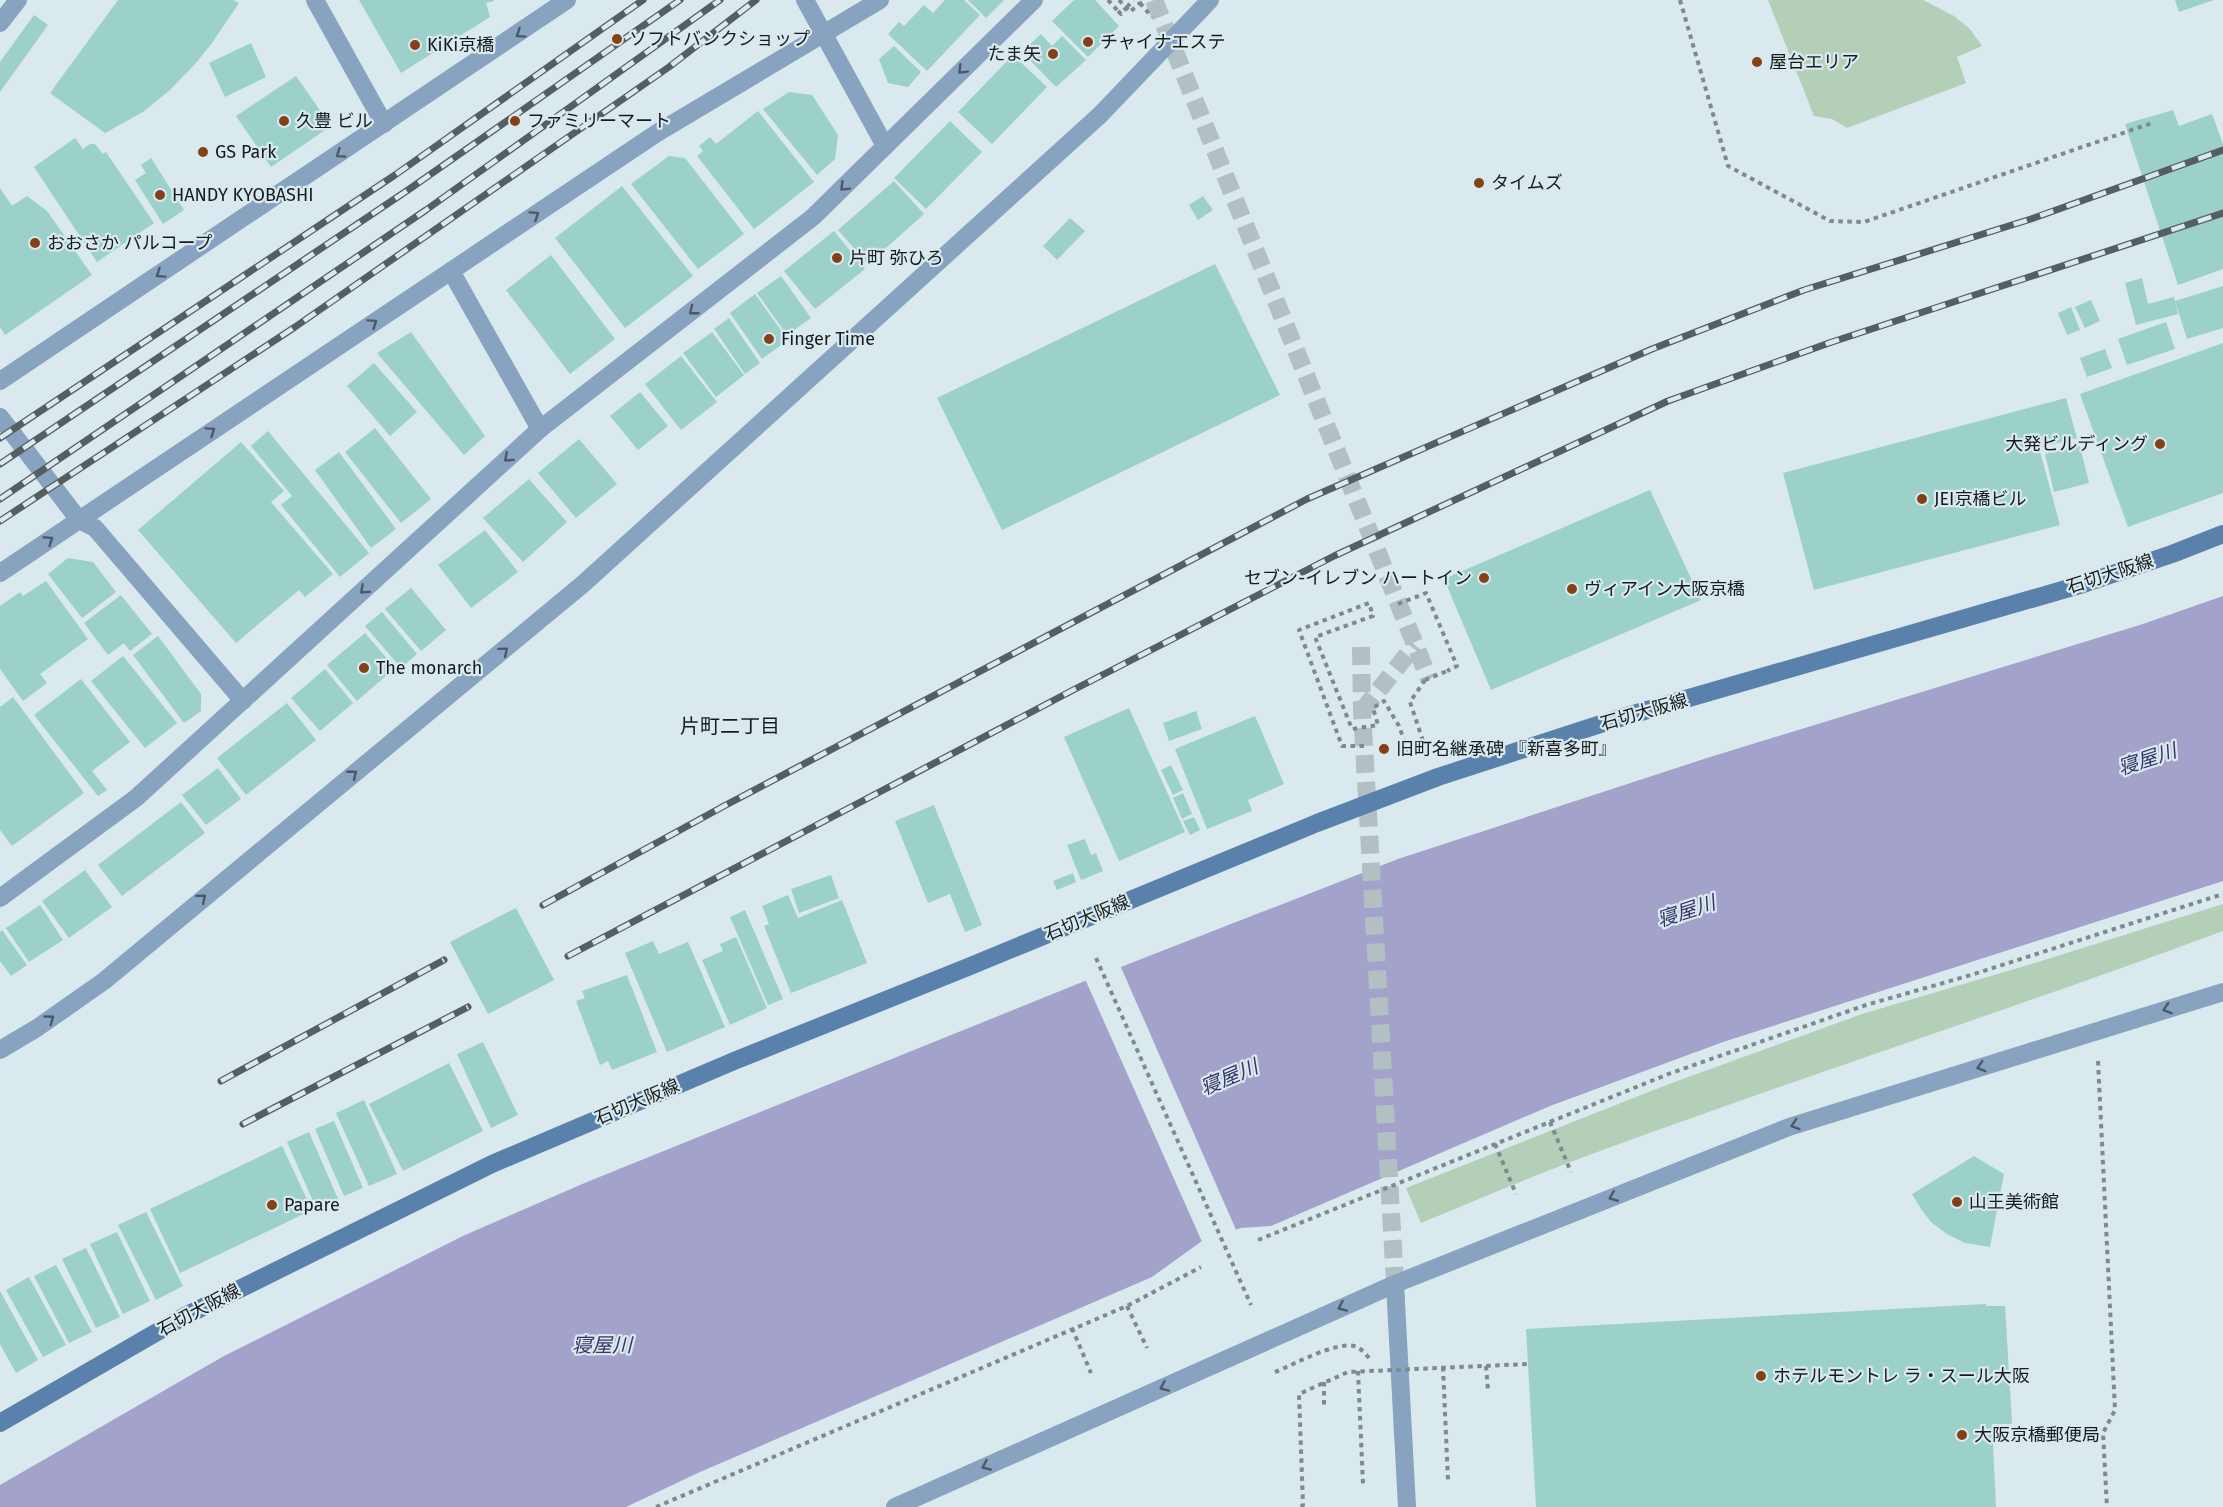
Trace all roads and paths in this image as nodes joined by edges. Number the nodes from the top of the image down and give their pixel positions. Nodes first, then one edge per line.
1 (18, 0) edge
2 (315, 0) edge
3 (567, 0) edge
4 (805, 0) edge
5 (880, 0) edge
6 (1034, 0) edge
7 (1108, 0) edge
8 (1119, 0) edge
9 (1133, 0) edge
10 (1210, 0) edge
11 (1680, 0) edge
12 (1139, 1) edge
13 (1152, 16) dead end
14 (0, 23) edge
15 (823, 32) junction
16 (2152, 123) dead end
17 (384, 124) junction
18 (885, 146) junction
19 (452, 271) junction
20 (0, 381) edge
21 (0, 417) edge
22 (540, 429) junction
23 (78, 520) junction
24 (2223, 534) edge
25 (0, 573) edge
26 (1398, 604) dead end
27 (243, 701) junction
28 (1364, 746) dead end
29 (1427, 754) dead end
30 (1411, 760) dead end
31 (2223, 894) edge
32 (0, 898) edge
33 (1096, 958) dead end
34 (2223, 992) edge
35 (2097, 1032) junction
36 (0, 1050) edge
37 (1550, 1122) junction
38 (1495, 1144) junction
39 (1571, 1172) dead end
40 (1516, 1194) dead end
41 (1258, 1240) dead end
42 (1201, 1267) dead end
43 (1395, 1284) junction
44 (1251, 1305) dead end
45 (1127, 1306) junction
46 (1071, 1328) junction
47 (1147, 1348) dead end
48 (1369, 1359) dead end
49 (1528, 1364) dead end
50 (1486, 1366) junction
51 (1443, 1367) junction
52 (1370, 1370) dead end
53 (1358, 1371) junction
54 (1091, 1372) dead end
55 (1272, 1374) dead end
56 (1370, 1381) dead end
57 (1324, 1382) junction
58 (1488, 1390) dead end
59 (1324, 1409) dead end
60 (0, 1424) edge
61 (1448, 1480) dead end
62 (1363, 1484) dead end
63 (656, 1507) edge
64 (895, 1507) edge
65 (1301, 1507) edge
66 (1407, 1507) edge
67 (2106, 1507) edge

1 - 14 street
2 - 17 street
3 -> 17 street
4 - 15 street
5 - 15 street
6 -> 18 street
7 - 9 path, bridge
8 - 12 path
36 -> 10 street
11 - 16 path
12 - 13 path
15 - 18 street
19 -> 15 street
17 -> 20 street
18 -> 22 street
19 - 22 street
23 -> 19 street
21 - 23 street
22 -> 27 street
25 -> 23 street
23 - 27 street
24 - 60 main road, 石切大阪線
26 - 29 path, bridge
27 - 32 street
28 - 30 path
31 - 37 path
33 - 44 path
34 -> 35 street
35 -> 43 street
35 - 67 path
37 - 38 path
37 - 39 path
38 - 40 path
38 - 41 path
42 - 45 path
43 -> 64 street
43 - 66 street
45 - 46 path
45 - 47 path
46 - 54 path
46 - 63 path
48 - 55 path
49 - 50 path, bridge
50 - 51 path, bridge
50 - 58 path
51 - 53 path, bridge
51 - 61 path
52 - 56 path
53 - 57 path, bridge
53 - 62 path
57 - 59 path
57 - 65 path, bridge

